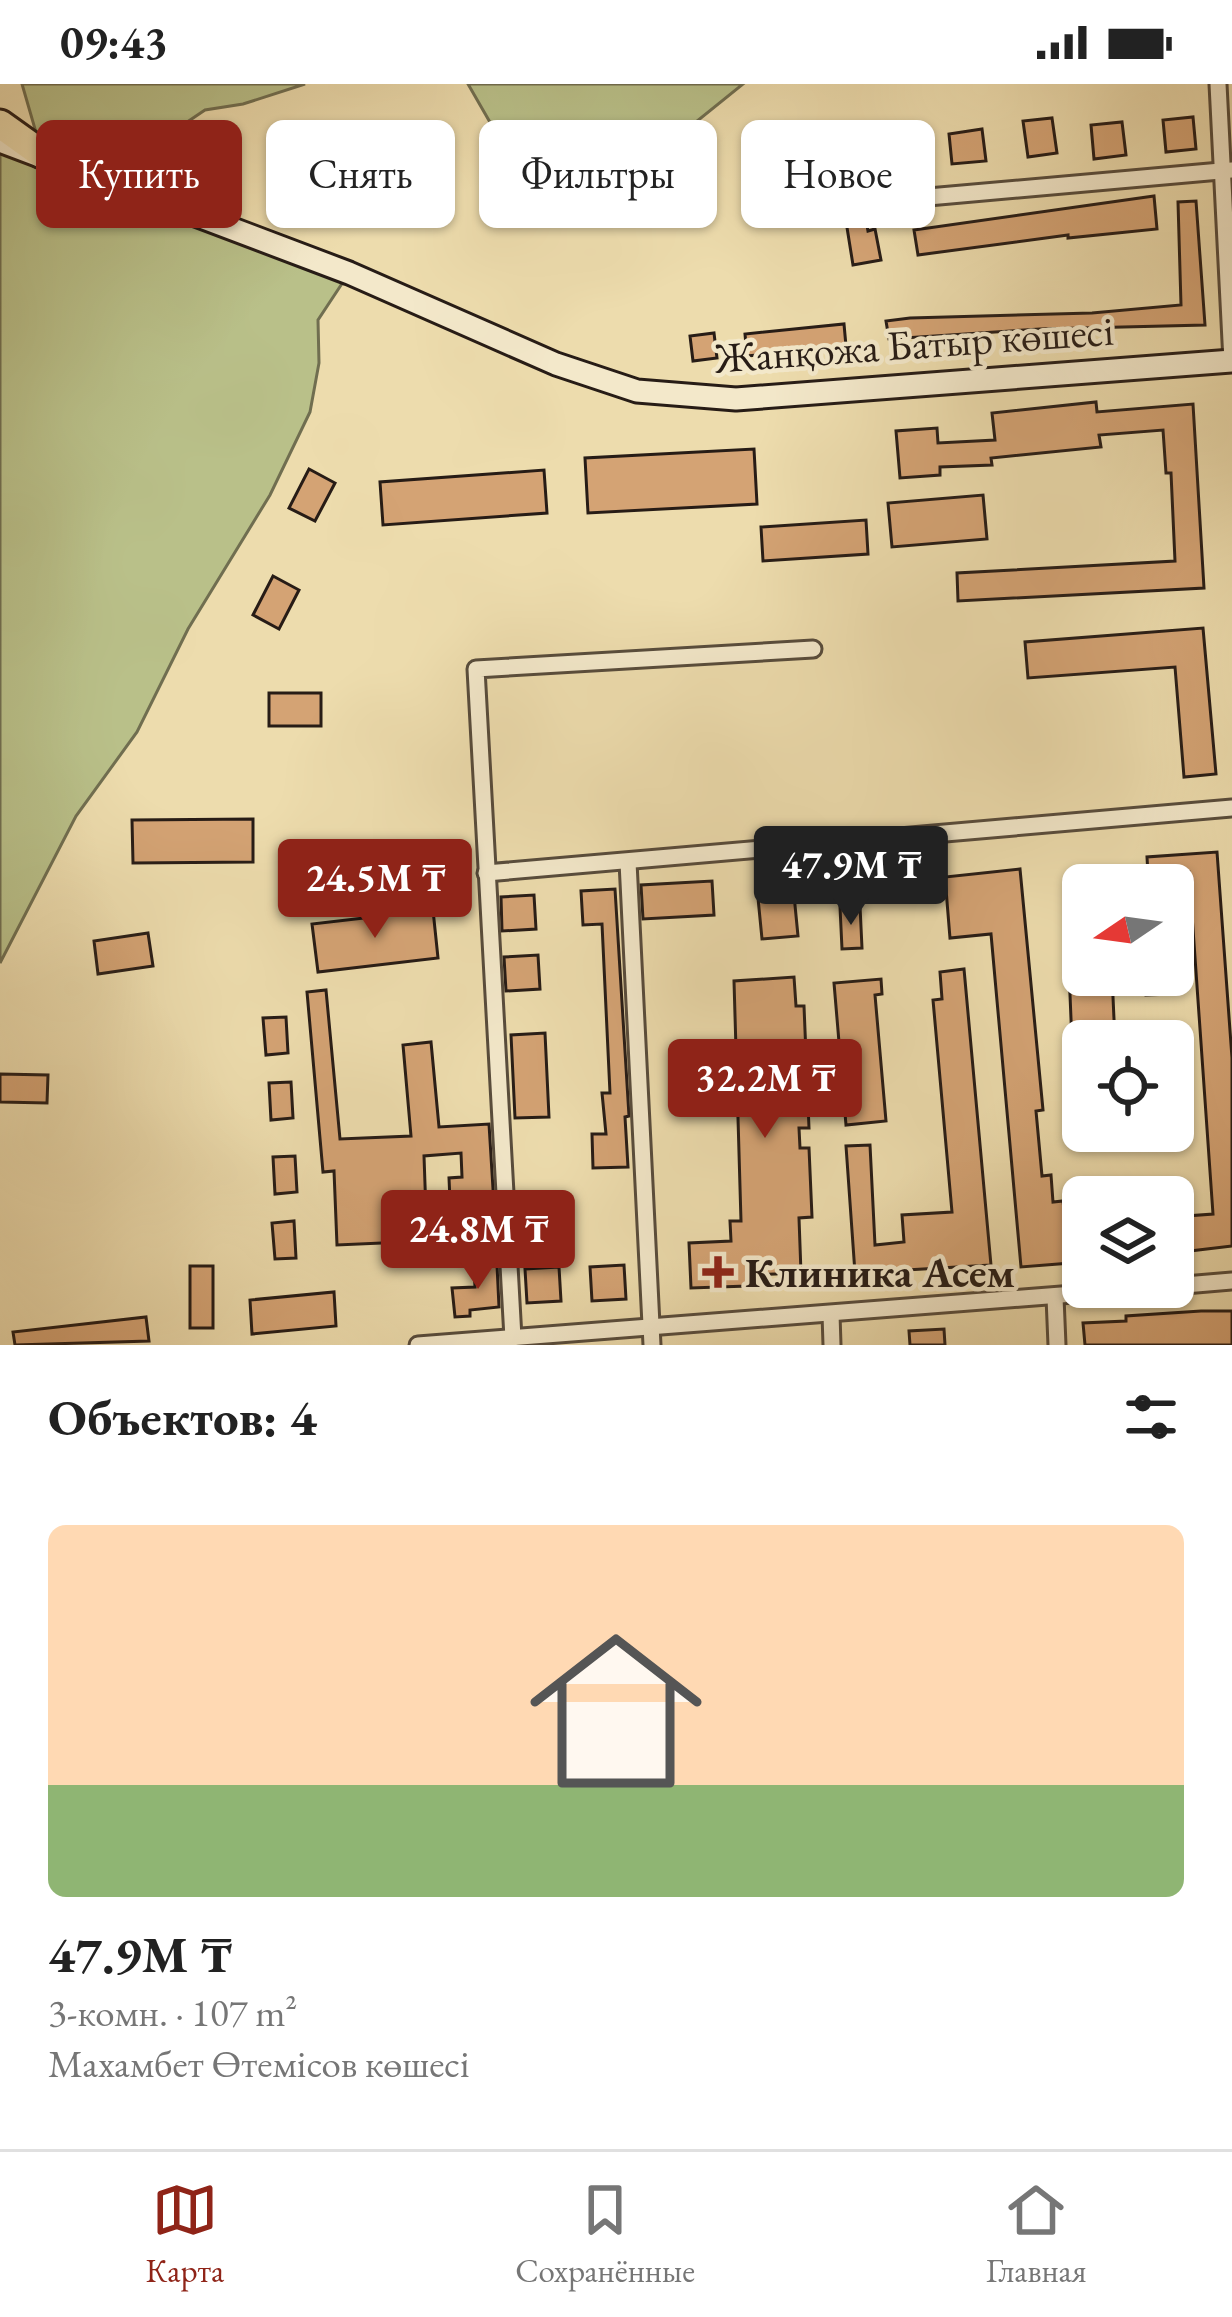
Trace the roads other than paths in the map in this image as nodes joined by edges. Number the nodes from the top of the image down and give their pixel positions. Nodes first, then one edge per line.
1 (1218, 84) edge
2 (0, 124) edge
3 (0, 141) edge
4 (36, 150) edge
5 (36, 152) edge
6 (0, 154) edge
7 (36, 154) edge
8 (1227, 170) edge
9 (935, 196) edge
10 (233, 228) edge
11 (1232, 361) edge
12 (813, 649) dead end
13 (1232, 808) edge
14 (628, 862) junction
15 (486, 873) junction
16 (1232, 1281) edge
17 (1194, 1284) edge
18 (1062, 1296) edge
19 (1055, 1297) junction
20 (831, 1314) junction
21 (651, 1326) junction
22 (513, 1338) junction
23 (418, 1345) edge
24 (652, 1345) edge
25 (832, 1345) edge
26 (1058, 1345) edge

1 - 8 street
2 - 4 highway
3 - 5 main road, Жанқожа Батыр көшесі
6 - 7 highway
8 - 9 street
8 - 11 street
10 - 11 main road, Жанқожа Батыр көшесі
12 - 15 street
13 - 14 street
14 - 15 street
14 - 21 street
15 - 22 street
16 - 17 street
18 - 19 street
19 - 20 street
19 - 26 street
20 - 21 street
20 - 25 street
21 - 22 street
21 - 24 street
22 - 23 street

